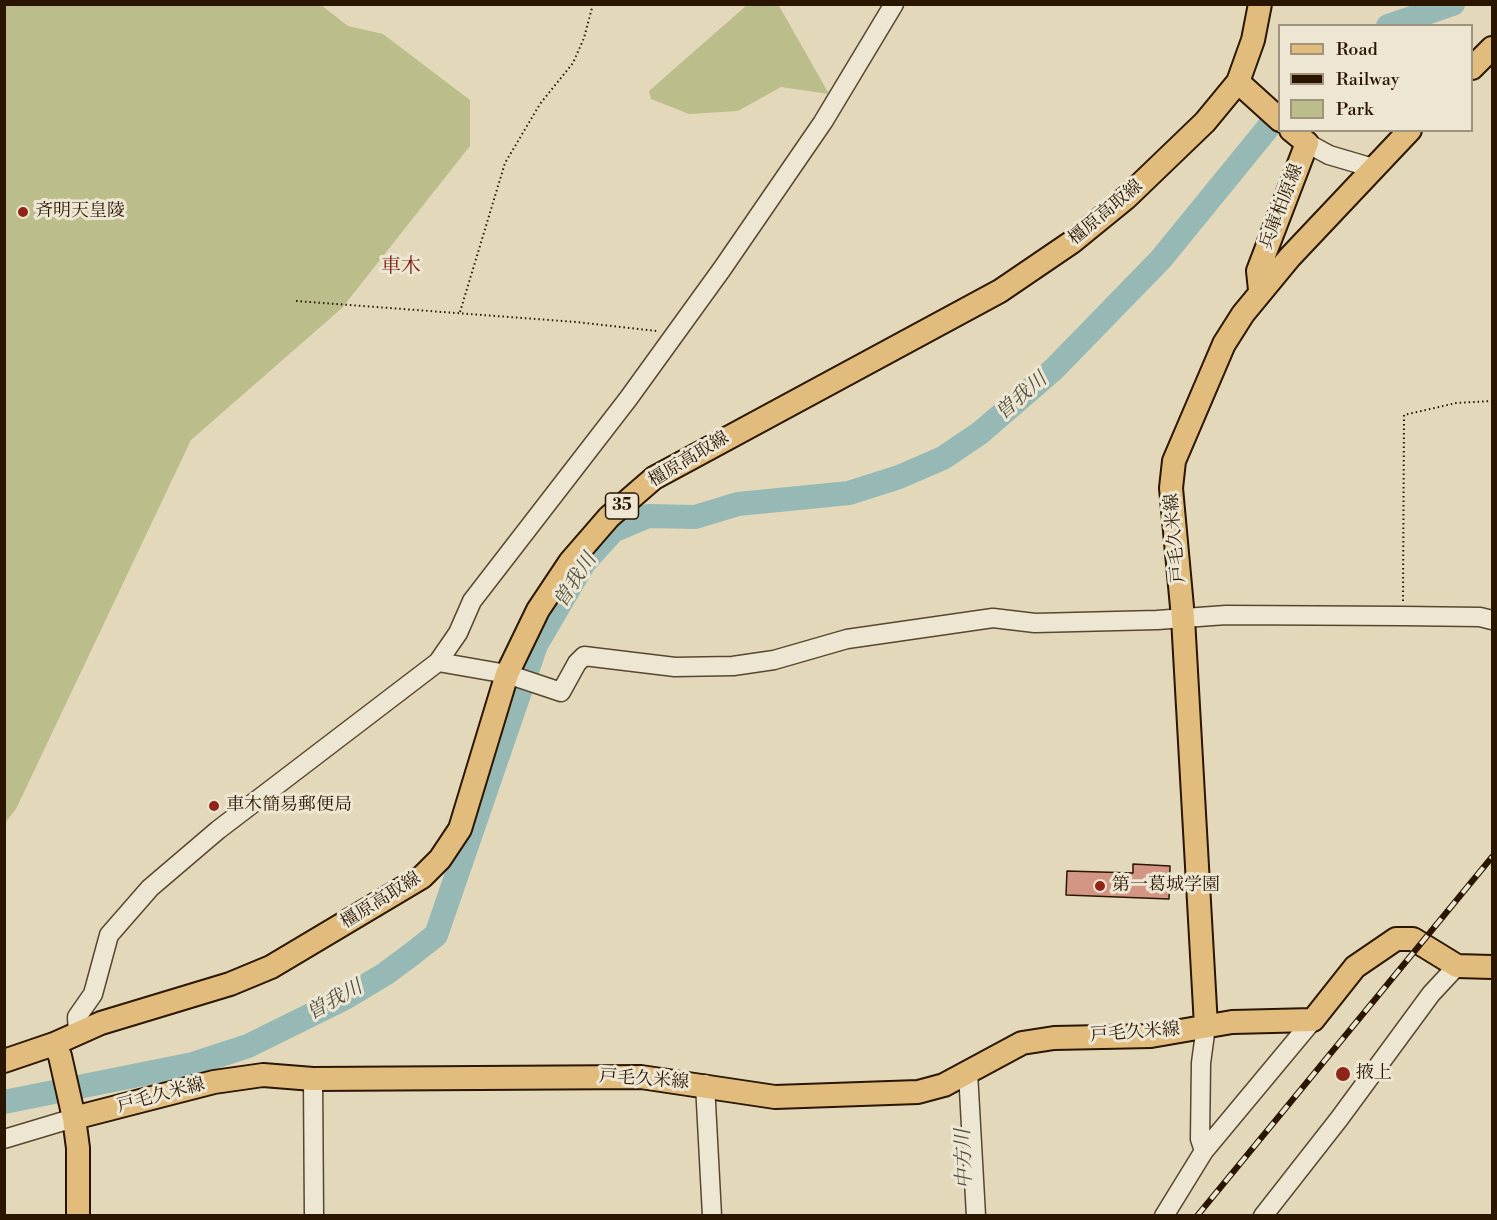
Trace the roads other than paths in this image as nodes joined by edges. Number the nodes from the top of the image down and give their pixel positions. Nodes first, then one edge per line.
1 (894, 4) edge
2 (1260, 4) edge
3 (1492, 48) edge
4 (1473, 67) edge
5 (1244, 88) junction
6 (1278, 118) edge
7 (1408, 132) edge
8 (1299, 137) edge
9 (1373, 168) junction
10 (1260, 291) junction
11 (1183, 618) junction
12 (1492, 620) edge
13 (438, 662) junction
14 (507, 674) junction
15 (1456, 966) junction
16 (1492, 967) edge
17 (1312, 1020) junction
18 (1206, 1026) junction
19 (78, 1033) junction
20 (57, 1050) junction
21 (4, 1061) edge
22 (968, 1072) junction
23 (313, 1079) junction
24 (705, 1084) junction
25 (74, 1113) junction
26 (4, 1139) edge
27 (1204, 1151) junction
28 (78, 1215) edge
29 (314, 1215) edge
30 (712, 1215) edge
31 (976, 1215) edge
32 (1164, 1215) edge
33 (1263, 1215) edge

1 - 13 street
2 - 5 main road, 橿原高取線 / 35
3 - 4 main road
5 - 6 main road
5 - 14 main road, 橿原高取線 / 35
7 - 9 main road, 戸毛久米線
8 - 9 street
8 - 10 main road, 兵庫柏原線
9 - 10 main road, 戸毛久米線
10 - 11 main road, 戸毛久米線
11 - 12 street
11 - 14 street
11 - 18 main road, 戸毛久米線
13 - 14 street
13 - 19 street
14 - 19 main road, 橿原高取線 / 35
15 - 16 main road
15 - 17 main road
15 - 33 street
17 - 18 main road, 戸毛久米線
17 - 27 street
18 - 22 main road, 戸毛久米線
18 - 27 street
19 - 20 main road, 橿原高取線 / 35
20 - 21 main road, 橿原高取線 / 35
20 - 25 main road
22 - 24 main road, 戸毛久米線
22 - 31 street
23 - 24 main road, 戸毛久米線
23 - 25 main road, 戸毛久米線
23 - 29 street
24 - 30 street
25 - 26 street
25 - 28 main road
27 - 32 street

